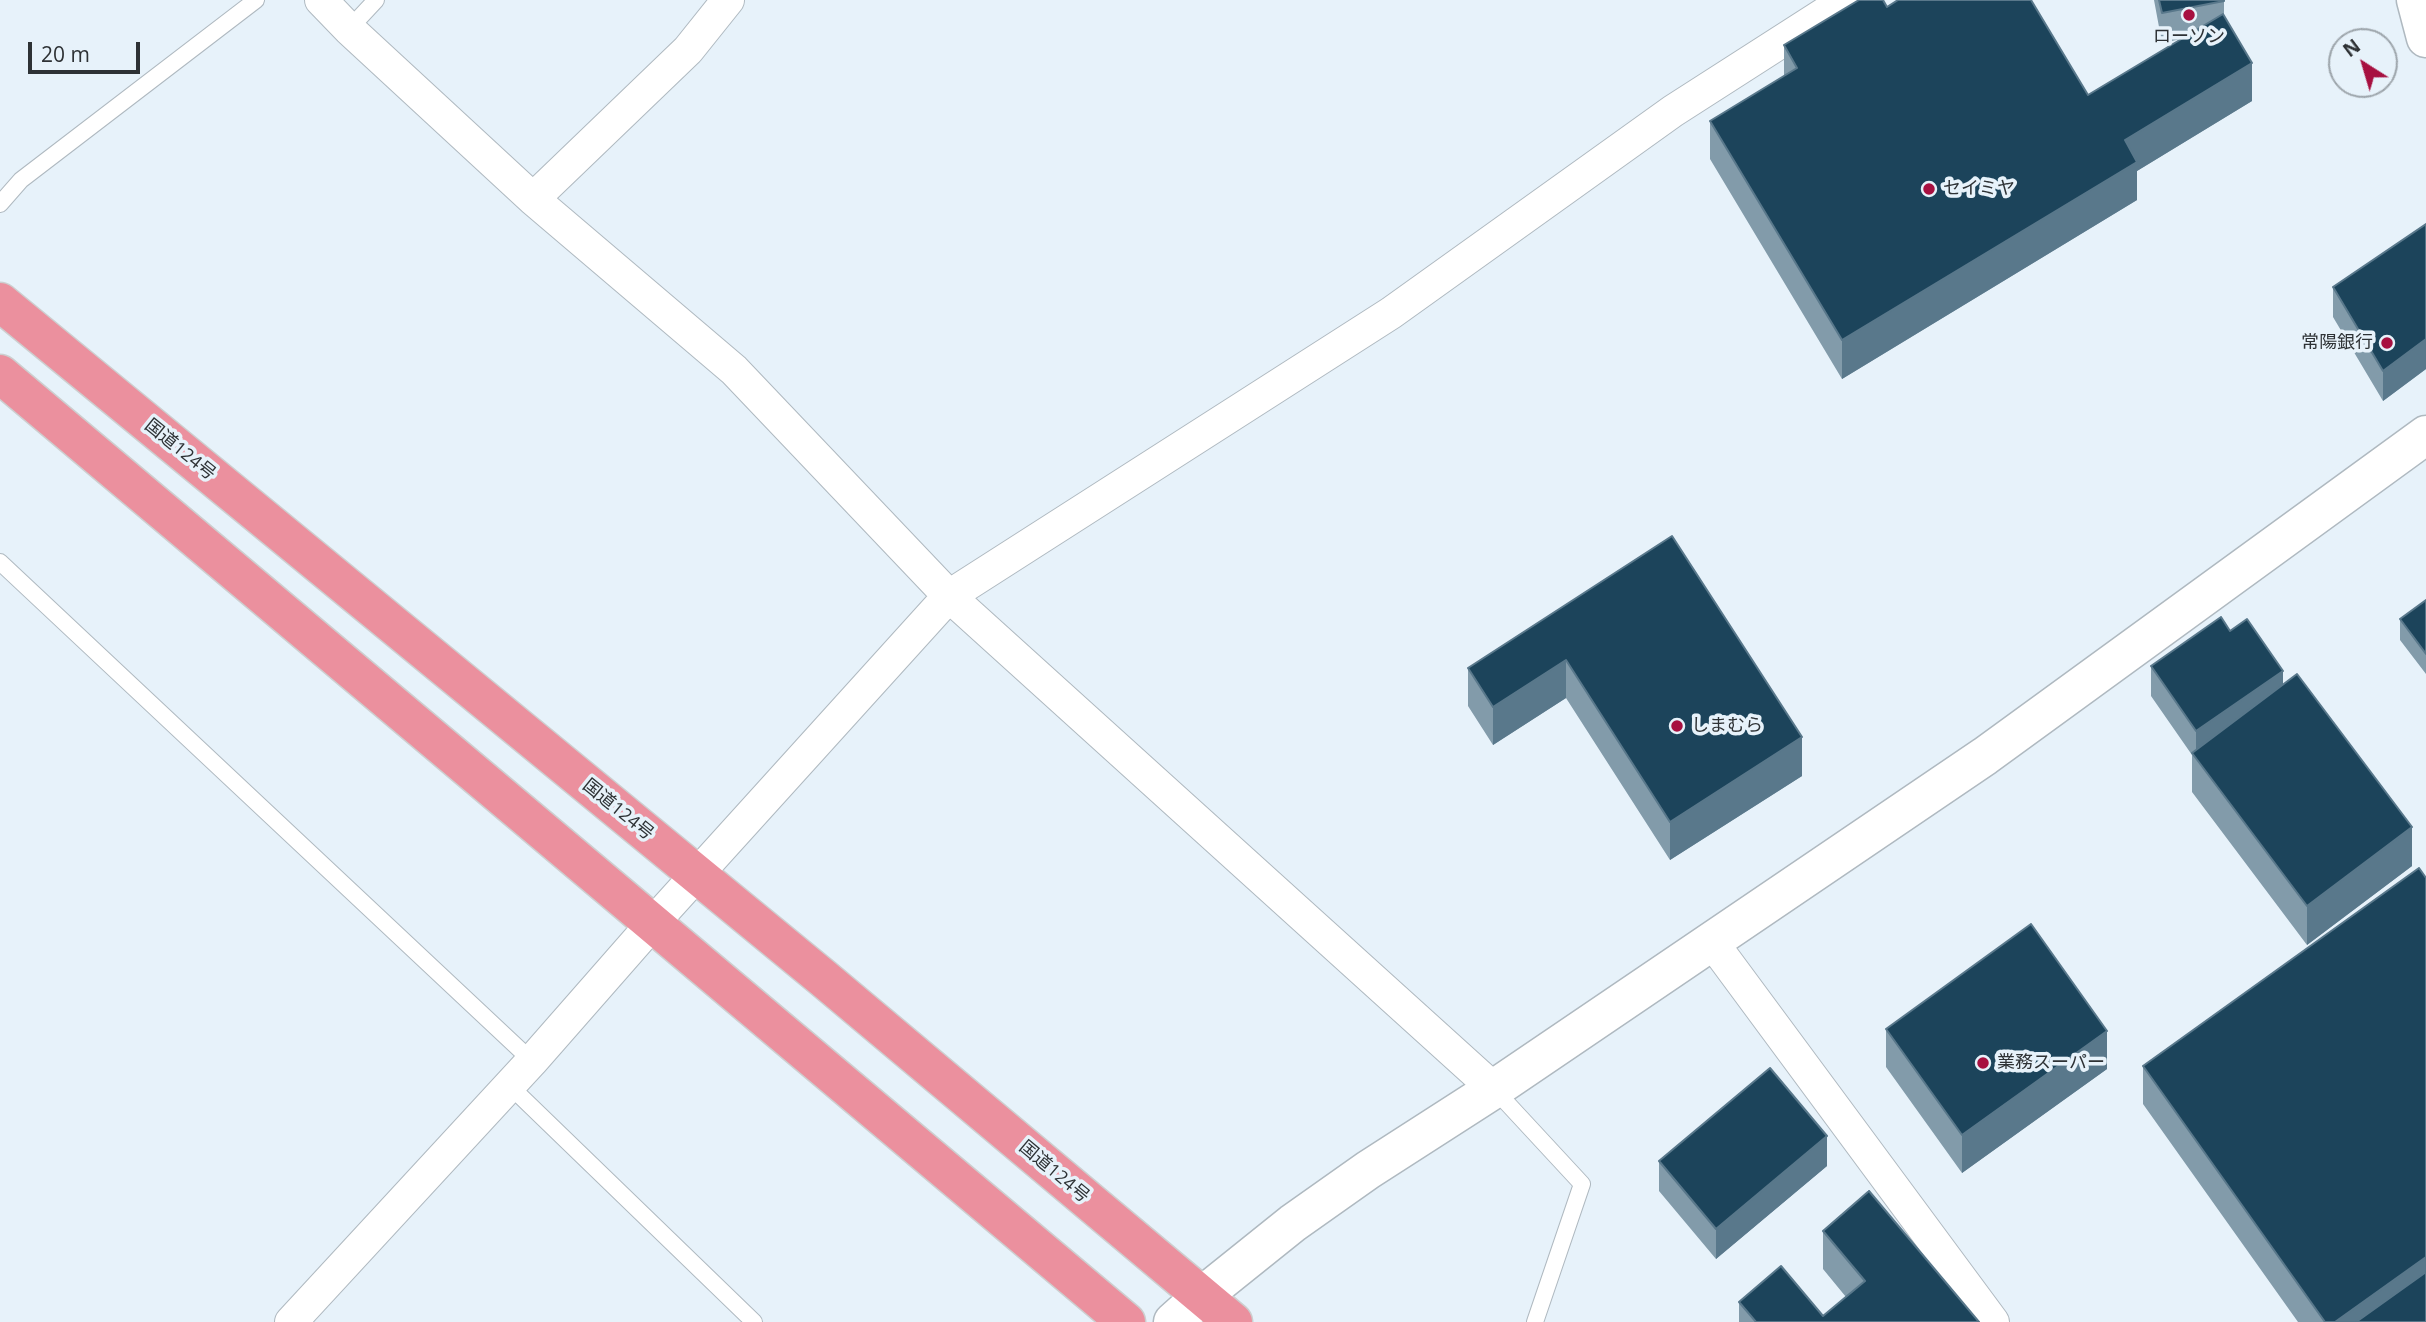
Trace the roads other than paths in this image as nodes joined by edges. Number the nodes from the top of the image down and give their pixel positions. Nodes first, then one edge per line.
1 (256, 0) edge
2 (321, 0) edge
3 (376, 0) edge
4 (727, 0) edge
5 (1846, 0) edge
6 (2416, 0) edge
7 (349, 29) junction
8 (2426, 38) edge
9 (533, 199) junction
10 (0, 204) edge
11 (0, 302) edge
12 (0, 374) edge
13 (2426, 435) edge
14 (0, 562) edge
15 (949, 596) junction
16 (698, 876) junction
17 (653, 923) junction
18 (1712, 942) junction
19 (532, 1061) junction
20 (509, 1085) junction
21 (1494, 1089) junction
22 (1202, 1296) junction
23 (290, 1322) edge
24 (754, 1322) edge
25 (1126, 1322) edge
26 (1173, 1322) edge
27 (1233, 1322) edge
28 (1535, 1322) edge
29 (1993, 1322) edge

1 - 10 lane
2 - 7 street
3 - 7 lane
4 - 9 street
5 - 15 street
6 - 8 street
7 - 9 street
9 - 15 street
11 - 16 highway, 国道124号
12 - 17 highway
13 - 18 street
14 - 19 lane
15 - 16 street
15 - 21 street
16 - 17 street
16 - 22 highway, 国道124号
17 - 19 street
17 - 25 highway
18 - 21 street
18 - 29 street
19 - 20 street
20 - 23 street
20 - 24 lane
21 - 22 street
21 - 28 lane
22 - 26 street
22 - 27 highway, 国道124号

